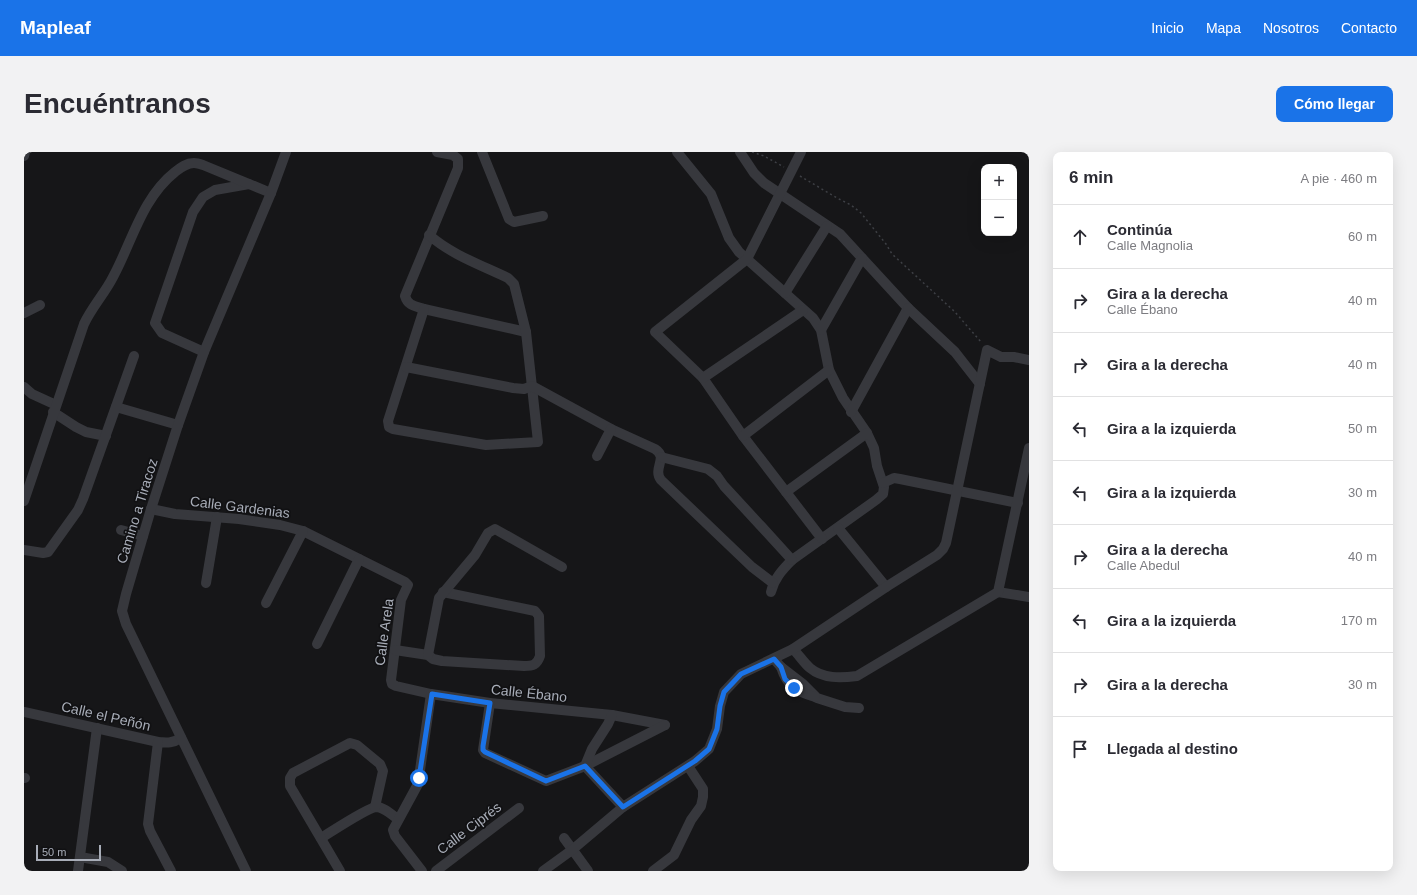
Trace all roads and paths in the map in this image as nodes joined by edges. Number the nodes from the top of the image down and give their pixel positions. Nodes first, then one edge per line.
1 (25, 152) edge
2 (286, 152) edge
3 (437, 152) edge
4 (482, 152) edge
5 (677, 152) edge
6 (740, 152) edge
7 (752, 152) edge
8 (801, 152) edge
9 (24, 156) edge
10 (791, 171) junction
11 (250, 184) junction
12 (271, 193) junction
13 (779, 193) junction
14 (543, 216) dead end
15 (827, 226) junction
16 (429, 236) junction
17 (862, 258) junction
18 (747, 259) junction
19 (785, 293) junction
20 (40, 305) dead end
21 (908, 308) junction
22 (424, 309) junction
23 (803, 310) junction
24 (24, 313) edge
25 (821, 330) junction
26 (526, 332) junction
27 (988, 350) junction
28 (204, 352) junction
29 (134, 356) dead end
30 (1029, 360) edge
31 (406, 367) junction
32 (829, 370) junction
33 (703, 378) junction
34 (980, 384) junction
35 (532, 386) junction
36 (24, 388) edge
37 (116, 407) junction
38 (55, 409) junction
39 (851, 412) junction
40 (178, 425) junction
41 (611, 429) junction
42 (867, 433) junction
43 (106, 436) junction
44 (743, 436) junction
45 (1029, 448) edge
46 (597, 456) dead end
47 (661, 456) junction
48 (1027, 469) edge
49 (883, 483) junction
50 (957, 490) junction
51 (786, 492) junction
52 (24, 501) edge
53 (1018, 503) junction
54 (151, 509) junction
55 (217, 517) junction
56 (838, 528) junction
57 (121, 530) dead end
58 (303, 531) junction
59 (143, 536) junction
60 (822, 539) junction
61 (24, 550) edge
62 (359, 560) junction
63 (792, 560) junction
64 (562, 567) dead end
65 (206, 583) dead end
66 (408, 585) joint
67 (886, 587) junction
68 (443, 592) junction
69 (998, 592) junction
70 (1029, 597) edge
71 (266, 603) dead end
72 (317, 644) dead end
73 (793, 649) junction
74 (395, 650) junction
75 (428, 654) junction
76 (774, 659) junction
77 (392, 684) joint
78 (432, 694) junction
79 (490, 703) junction
80 (859, 708) dead end
81 (24, 712) edge
82 (612, 715) junction
83 (97, 728) junction
84 (181, 738) junction
85 (158, 742) junction
86 (585, 766) junction
87 (688, 766) junction
88 (376, 807) junction
89 (623, 807) junction
90 (519, 808) dead end
91 (398, 819) junction
92 (321, 838) junction
93 (564, 838) dead end
94 (572, 850) junction
95 (80, 856) junction
96 (78, 871) edge
97 (122, 871) edge
98 (171, 871) edge
99 (246, 871) edge
100 (340, 871) edge
101 (422, 871) edge
102 (436, 871) edge
103 (543, 871) edge
104 (588, 871) edge
105 (653, 871) edge

1 - 9 street
2 - 12 street, Camino a Tiracoz
3 - 16 street
4 - 14 street
5 - 18 street
6 - 13 street
7 - 10 path
8 - 10 street
10 - 13 street
10 - 27 path
11 - 12 street
11 - 28 street
11 - 38 street
12 - 28 street, Camino a Tiracoz
13 - 15 street
13 - 18 street
15 - 17 street
15 - 19 street
16 - 22 street
16 - 26 street
17 - 21 street
17 - 25 street
18 - 19 street
18 - 33 street
19 - 23 street
20 - 24 street
21 - 34 street
21 - 39 street
22 - 26 street
22 - 31 street
23 - 25 street
23 - 33 street
25 - 32 street
26 - 35 street
27 - 30 street
27 - 34 street
28 - 40 street, Camino a Tiracoz
29 - 37 street
31 - 35 street
31 - 35 street
32 - 39 street
32 - 44 street
33 - 44 street
34 - 50 street
35 - 41 street
36 - 38 street
37 - 40 street
37 - 43 street
38 - 43 street
38 - 52 street
39 - 42 street
40 - 54 street, Camino a Tiracoz
41 - 46 street
41 - 47 street
42 - 49 street
42 - 51 street
43 - 61 street
44 - 51 street
45 - 48 street
47 - 63 street
47 - 63 street
48 - 53 street
49 - 50 street
49 - 56 street
50 - 53 street
50 - 67 street
51 - 60 street
53 - 69 street
54 - 55 street, Calle Gardenias
54 - 59 street, Camino a Tiracoz
55 - 58 street, Calle Gardenias
55 - 65 street
56 - 60 street
56 - 67 street
57 - 59 street
58 - 62 street, Calle Gardenias
58 - 71 street
59 - 84 street, Camino a Tiracoz
60 - 63 street
62 - 66 street, Calle Gardenias
62 - 72 street
64 - 68 street
66 - 74 street, Calle Arela
67 - 73 street
68 - 75 street
68 - 75 street
69 - 70 street
69 - 73 street
73 - 76 street
74 - 75 street
74 - 77 street, Calle Arela
76 - 80 street
76 - 87 street
77 - 78 street, Calle Ébano
78 - 79 street, Calle Ébano
78 - 91 street
79 - 82 street, Calle Ébano
79 - 86 street
81 - 83 street, Calle el Peñón
82 - 86 street
82 - 86 street, Calle Ébano
83 - 85 street, Calle el Peñón
83 - 95 street
84 - 85 street, Calle el Peñón
84 - 99 street, Camino a Tiracoz
85 - 98 street
86 - 89 street
87 - 89 street
87 - 105 street
88 - 91 street
88 - 92 street
88 - 92 street
89 - 94 street
90 - 102 street, Calle Ciprés
91 - 101 street
92 - 100 street
93 - 94 street
94 - 103 street
94 - 104 street
95 - 96 street
95 - 97 street

